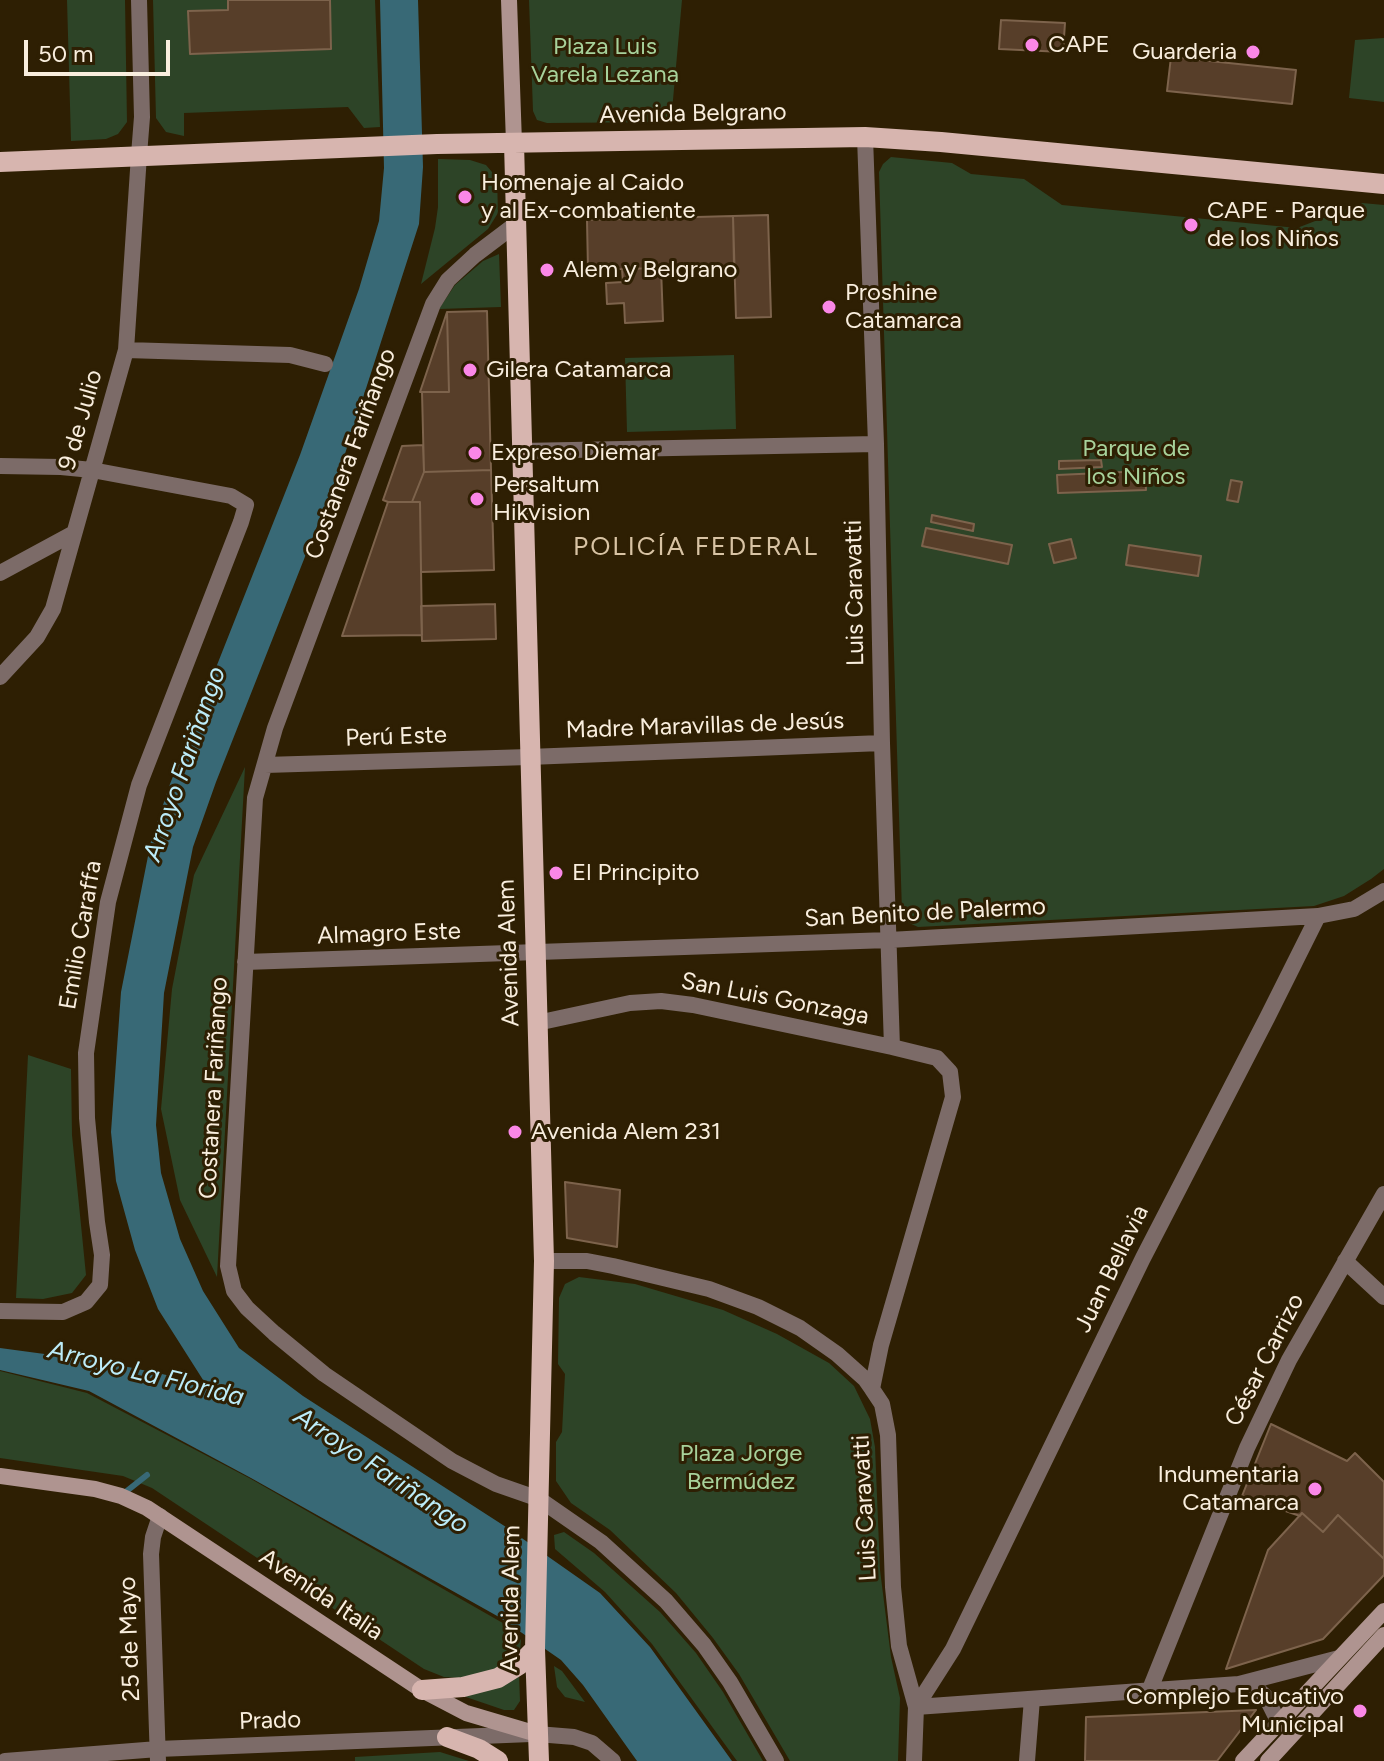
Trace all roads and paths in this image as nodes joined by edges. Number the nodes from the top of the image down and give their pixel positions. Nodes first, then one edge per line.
1 (139, 0) edge
2 (509, 0) edge
3 (865, 137) junction
4 (514, 143) junction
5 (139, 155) junction
6 (0, 162) edge
7 (1384, 184) edge
8 (516, 224) junction
9 (126, 350) junction
10 (325, 364) dead end
11 (876, 444) junction
12 (521, 451) junction
13 (0, 466) edge
14 (92, 470) junction
15 (74, 533) junction
16 (0, 573) edge
17 (0, 677) edge
18 (882, 743) junction
19 (529, 757) junction
20 (265, 765) junction
21 (1384, 891) edge
22 (1318, 916) junction
23 (889, 940) junction
24 (535, 954) junction
25 (245, 962) junction
26 (537, 1023) junction
27 (892, 1047) junction
28 (1384, 1194) edge
29 (544, 1261) junction
30 (1345, 1261) junction
31 (1384, 1297) edge
32 (0, 1311) edge
33 (872, 1389) junction
34 (0, 1476) edge
35 (539, 1499) junction
36 (160, 1516) junction
37 (1384, 1611) edge
38 (1384, 1635) edge
39 (535, 1649) junction
40 (1339, 1658) junction
41 (1239, 1684) junction
42 (1150, 1689) junction
43 (422, 1690) junction
44 (1032, 1699) junction
45 (916, 1707) junction
46 (1279, 1723) junction
47 (537, 1734) junction
48 (447, 1737) junction
49 (158, 1755) edge
50 (5, 1761) edge
51 (498, 1761) edge
52 (539, 1761) edge
53 (613, 1761) edge
54 (776, 1761) edge
55 (914, 1761) edge
56 (1027, 1761) edge
57 (1243, 1761) edge
58 (1268, 1761) edge

1 - 5 street, 9 de Julio
2 - 4 main road
3 - 4 main road, Avenida Belgrano
3 - 7 main road, Avenida Belgrano
3 - 11 street, Luis Caravatti
4 - 5 main road, Avenida Belgrano
4 - 8 main road, Avenida Alem
5 - 6 main road, Avenida Belgrano
5 - 9 street, 9 de Julio
8 - 12 main road, Avenida Alem
8 - 20 street, Costanera Fariñango
9 - 10 street
9 - 14 street, 9 de Julio
11 - 12 street
11 - 18 street, Luis Caravatti
12 - 19 main road, Avenida Alem
13 - 14 street
14 - 15 street, 9 de Julio
14 - 32 street, Emilio Caraffa
15 - 16 street
15 - 17 street, 9 de Julio
18 - 19 street, Madre Maravillas de Jesús
18 - 23 street, Luis Caravatti
19 - 20 street, Perú Este
19 - 24 main road, Avenida Alem
20 - 25 street, Costanera Fariñango
21 - 22 street
22 - 23 street, San Benito de Palermo
22 - 45 street, Juan Bellavia
23 - 24 street, San Benito de Palermo
23 - 27 street, Luis Caravatti
24 - 25 street, Almagro Este
24 - 26 main road, Avenida Alem
25 - 35 street, Costanera Fariñango
26 - 27 street, San Luis Gonzaga
26 - 29 main road, Avenida Alem
27 - 33 street, San Luis Gonzaga
28 - 30 street, César Carrizo
29 - 33 street
29 - 35 main road, Avenida Alem
30 - 31 street
30 - 42 street, César Carrizo
33 - 45 street, Luis Caravatti
34 - 36 main road, Avenida Italia
35 - 39 main road, Avenida Alem
35 - 54 street, Costanera Fariñango
36 - 43 main road, Avenida Italia
36 - 49 street, 25 de Mayo
37 - 40 main road
38 - 58 main road
39 - 43 main road
39 - 47 main road, Avenida Alem
40 - 41 street
40 - 46 main road
41 - 42 street
41 - 46 street
42 - 44 street
43 - 47 main road, Avenida Italia
44 - 45 street
44 - 56 street
45 - 55 street, Luis Caravatti
46 - 57 main road
47 - 48 street, Prado
47 - 52 main road, Avenida Alem
47 - 53 street, Avenida Italia
48 - 49 street, Prado
48 - 51 main road
49 - 50 street, Prado

